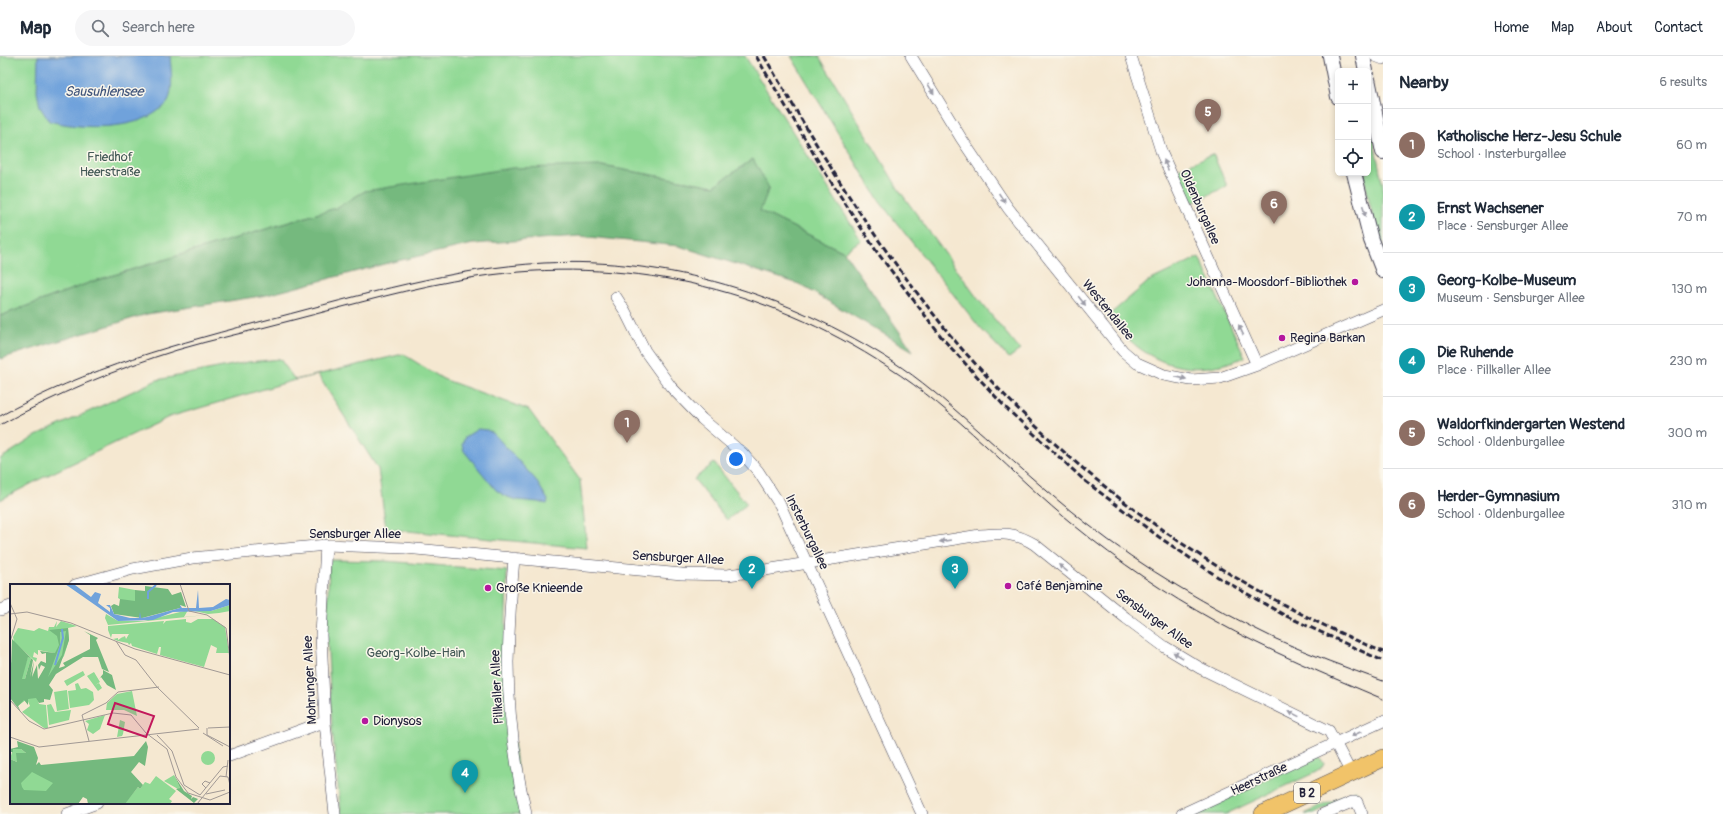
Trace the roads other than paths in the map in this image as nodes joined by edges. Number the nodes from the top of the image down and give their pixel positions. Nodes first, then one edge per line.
1 (911, 56) edge
2 (1131, 56) edge
3 (1330, 56) edge
4 (1363, 56) edge
5 (1375, 56) edge
6 (1383, 59) edge
7 (1365, 68) edge
8 (1335, 82) edge
9 (1371, 94) edge
10 (1383, 152) edge
11 (1355, 176) edge
12 (1383, 271) edge
13 (616, 297) dead end
14 (1383, 310) edge
15 (1257, 365) junction
16 (326, 545) junction
17 (514, 558) junction
18 (808, 563) junction
19 (79, 584) edge
20 (10, 606) edge
21 (0, 610) edge
22 (1380, 722) edge
23 (325, 723) junction
24 (1336, 743) junction
25 (230, 756) edge
26 (1383, 758) edge
27 (1351, 773) junction
28 (95, 804) edge
29 (67, 814) edge
30 (335, 814) edge
31 (526, 814) edge
32 (922, 814) edge
33 (1182, 814) edge
34 (1263, 814) edge
35 (1323, 814) edge
36 (1362, 814) edge

1 -> 15 street, Westendallee
15 -> 2 street, Oldenburgallee
3 - 8 street
4 - 7 street
5 - 6 street
9 - 10 street
11 -> 12 street
13 - 18 street, Insterburgallee
14 - 15 street, Westendallee
16 - 17 street, Sensburger Allee
16 - 19 street, Sensburger Allee
16 - 23 street, Mohrunger Allee
17 - 18 street, Sensburger Allee
17 - 31 street, Pillkaller Allee
24 -> 18 street, Sensburger Allee
18 - 32 street, Insterburgallee
20 - 21 street
22 -> 24 street, Heerstraße
23 - 25 street
23 - 30 street, Mohrunger Allee
24 - 27 street
24 - 33 street, Heerstraße
26 - 27 main road, B 2
27 - 34 main road, B 2
28 - 29 street
35 - 36 street

